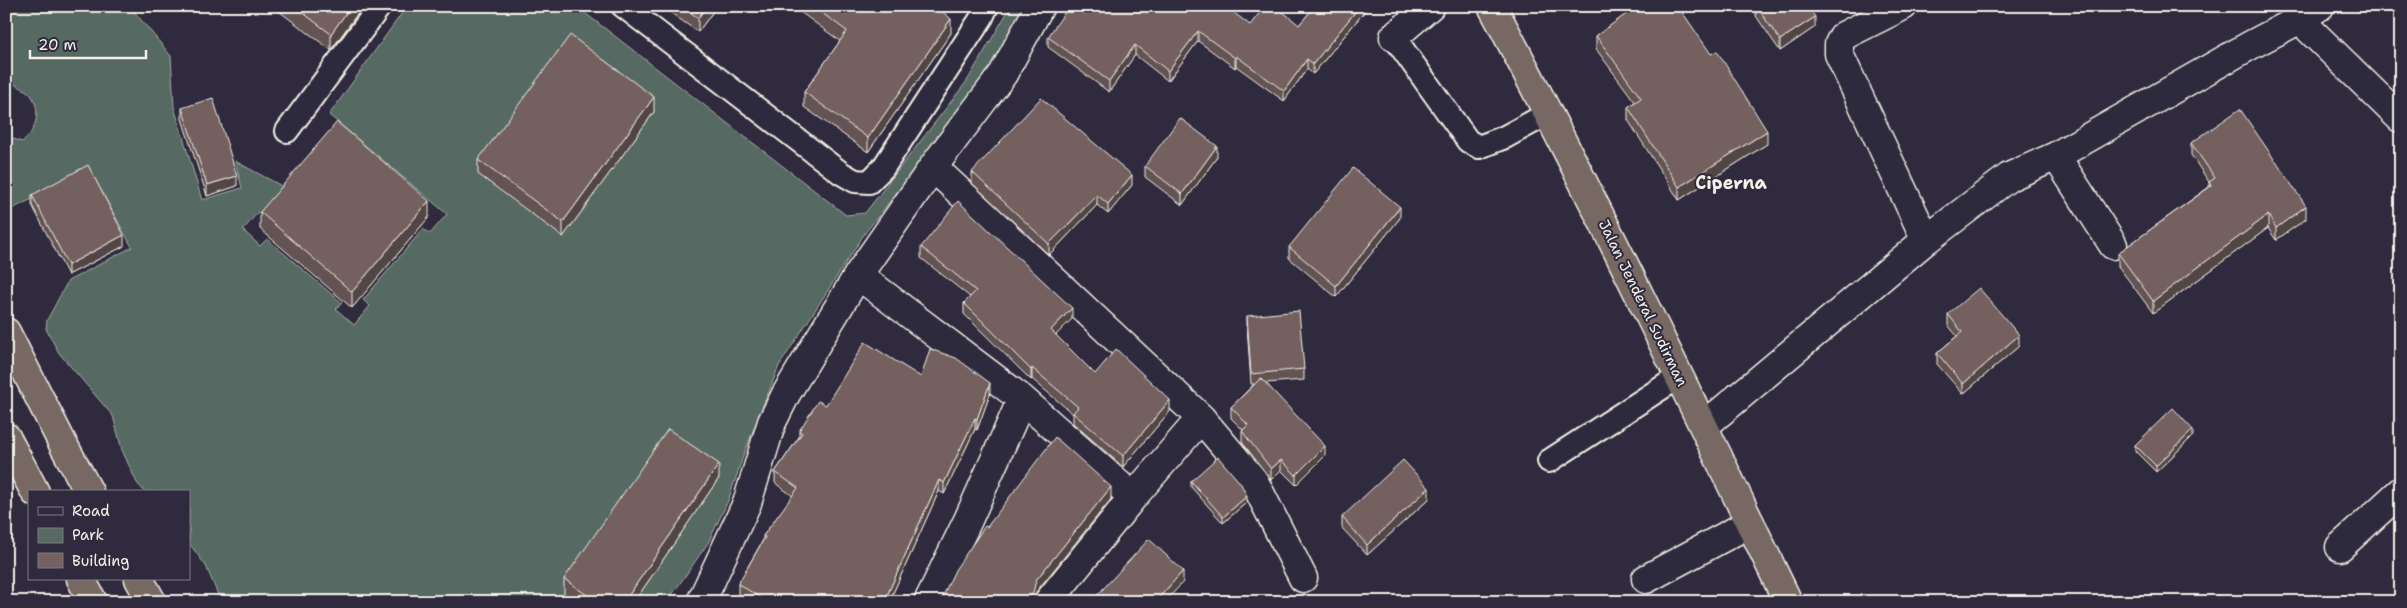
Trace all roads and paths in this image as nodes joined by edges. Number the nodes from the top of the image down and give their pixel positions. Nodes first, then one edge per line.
1 (380, 6) edge
2 (622, 6) edge
3 (987, 6) edge
4 (1040, 6) edge
5 (1430, 6) edge
6 (1492, 6) edge
7 (1903, 6) edge
8 (2311, 12) edge
9 (1394, 37) joint
10 (1549, 113) junction
11 (2400, 118) edge
12 (287, 131) dead end
13 (2056, 156) junction
14 (933, 167) junction
15 (1926, 240) junction
16 (2113, 245) dead end
17 (858, 275) junction
18 (6, 332) edge
19 (1680, 376) junction
20 (1022, 399) junction
21 (1201, 418) junction
22 (1704, 426) junction
23 (6, 437) edge
24 (1549, 461) dead end
25 (34, 490) edge
26 (88, 490) edge
27 (2401, 491) edge
28 (1133, 497) junction
29 (1750, 523) junction
30 (2340, 546) dead end
31 (1303, 578) dead end
32 (81, 580) edge
33 (140, 580) edge
34 (1646, 580) dead end
35 (92, 602) edge
36 (152, 602) edge
37 (701, 602) edge
38 (928, 602) edge
39 (1048, 602) edge
40 (1788, 602) edge

1 - 12 lane
2 - 3 lane
4 - 14 street
5 - 9 street
6 - 10 highway, Jalan Jenderal Sudirman
7 - 15 street
8 - 11 street
8 - 13 street
9 - 10 lane
10 - 19 highway, Jalan Jenderal Sudirman
13 - 15 street
13 - 16 street
14 - 17 street
14 - 21 street
15 - 22 street
17 - 20 street
17 - 37 street
18 - 26 highway
19 - 22 highway, Jalan Jenderal Sudirman
19 - 24 lane
20 - 28 street
20 - 38 street
21 - 28 street
21 - 31 street
22 - 29 highway, Jalan Jenderal Sudirman
23 - 25 highway
27 - 30 street
28 - 39 street
29 - 34 street
29 - 40 highway, Jalan Jenderal Sudirman
32 - 35 highway
33 - 36 highway

